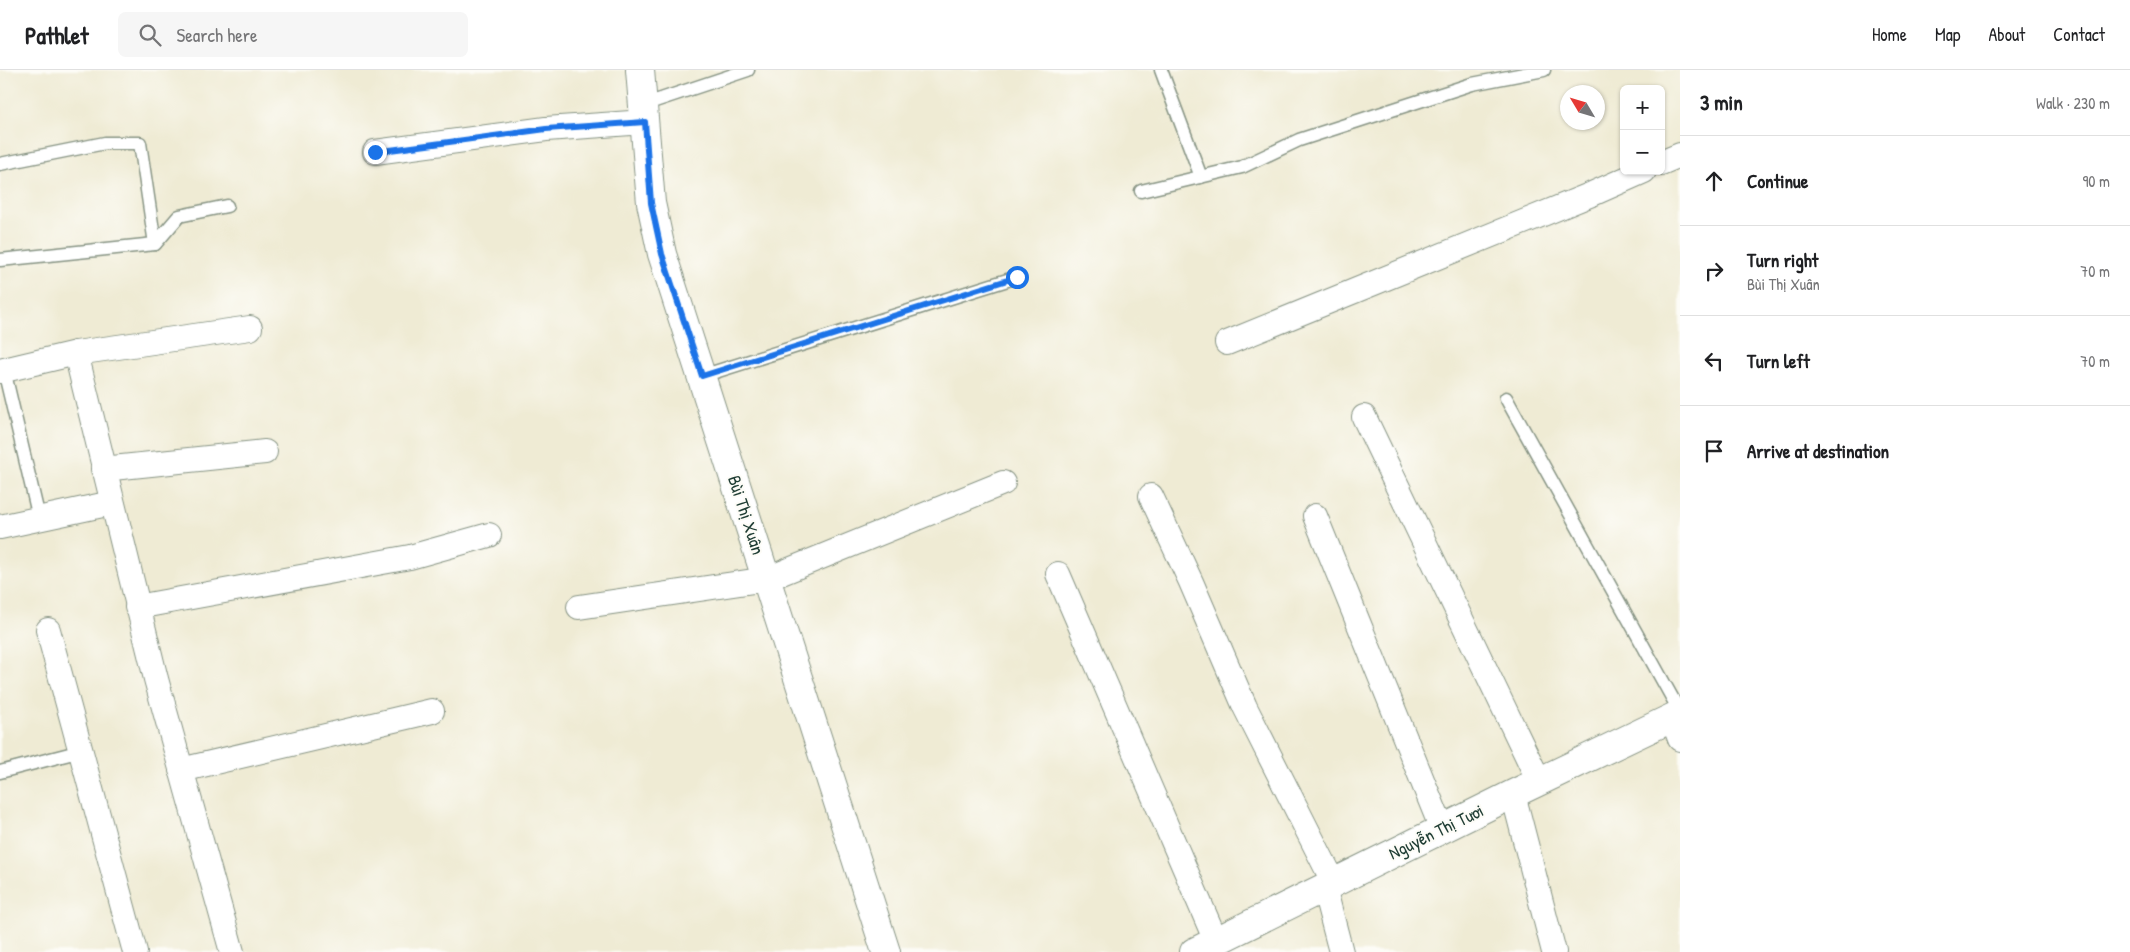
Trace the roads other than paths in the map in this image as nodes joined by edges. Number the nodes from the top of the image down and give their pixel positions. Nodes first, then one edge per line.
1 (640, 70) edge
2 (748, 70) edge
3 (1161, 70) edge
4 (1544, 70) edge
5 (644, 114) junction
6 (375, 152) dead end
7 (1680, 155) edge
8 (1665, 162) edge
9 (0, 164) edge
10 (1635, 175) edge
11 (1201, 177) junction
12 (1141, 191) dead end
13 (227, 206) dead end
14 (155, 244) junction
15 (0, 260) edge
16 (1017, 277) dead end
17 (250, 328) dead end
18 (1227, 343) dead end
19 (76, 353) junction
20 (2, 371) edge
21 (702, 376) junction
22 (1506, 398) dead end
23 (1364, 417) dead end
24 (265, 452) dead end
25 (103, 469) junction
26 (1003, 483) dead end
27 (1151, 496) dead end
28 (112, 503) junction
29 (1316, 516) dead end
30 (39, 518) junction
31 (0, 526) edge
32 (489, 535) dead end
33 (1058, 574) dead end
34 (766, 579) junction
35 (138, 607) junction
36 (580, 607) dead end
37 (48, 630) dead end
38 (432, 710) dead end
39 (1678, 721) edge
40 (81, 751) junction
41 (181, 770) junction
42 (0, 772) edge
43 (1539, 781) junction
44 (1513, 794) junction
45 (1442, 829) junction
46 (1329, 885) junction
47 (1205, 947) edge
48 (135, 952) edge
49 (232, 952) edge
50 (886, 952) edge
51 (1342, 952) edge
52 (1554, 952) edge

1 - 5 main road, Bùi Thị Xuân
2 - 5 lane
3 - 11 lane
4 - 11 lane
5 - 6 street
5 - 21 main road, Bùi Thị Xuân
7 - 8 street
9 - 14 lane
10 - 18 street
11 - 12 lane
13 - 14 lane
14 - 15 lane
16 - 21 lane
17 - 19 street
19 - 20 street
19 - 25 street
20 - 30 lane
21 - 34 main road, Bùi Thị Xuân
22 - 39 lane
23 - 43 street
24 - 25 street
25 - 28 street
26 - 34 street
27 - 46 street
28 - 30 street
28 - 35 street
29 - 45 street
30 - 31 street
32 - 35 street
33 - 47 street
34 - 36 street
34 - 50 main road, Bùi Thị Xuân
35 - 41 street
37 - 40 street
38 - 41 street
39 - 43 main road, Nguyễn Thị Tươi
40 - 42 lane
40 - 48 street
41 - 49 street
43 - 44 main road, Nguyễn Thị Tươi
44 - 45 main road, Nguyễn Thị Tươi
44 - 52 street
45 - 46 main road, Nguyễn Thị Tươi
46 - 47 main road, Nguyễn Thị Tươi
46 - 51 street

